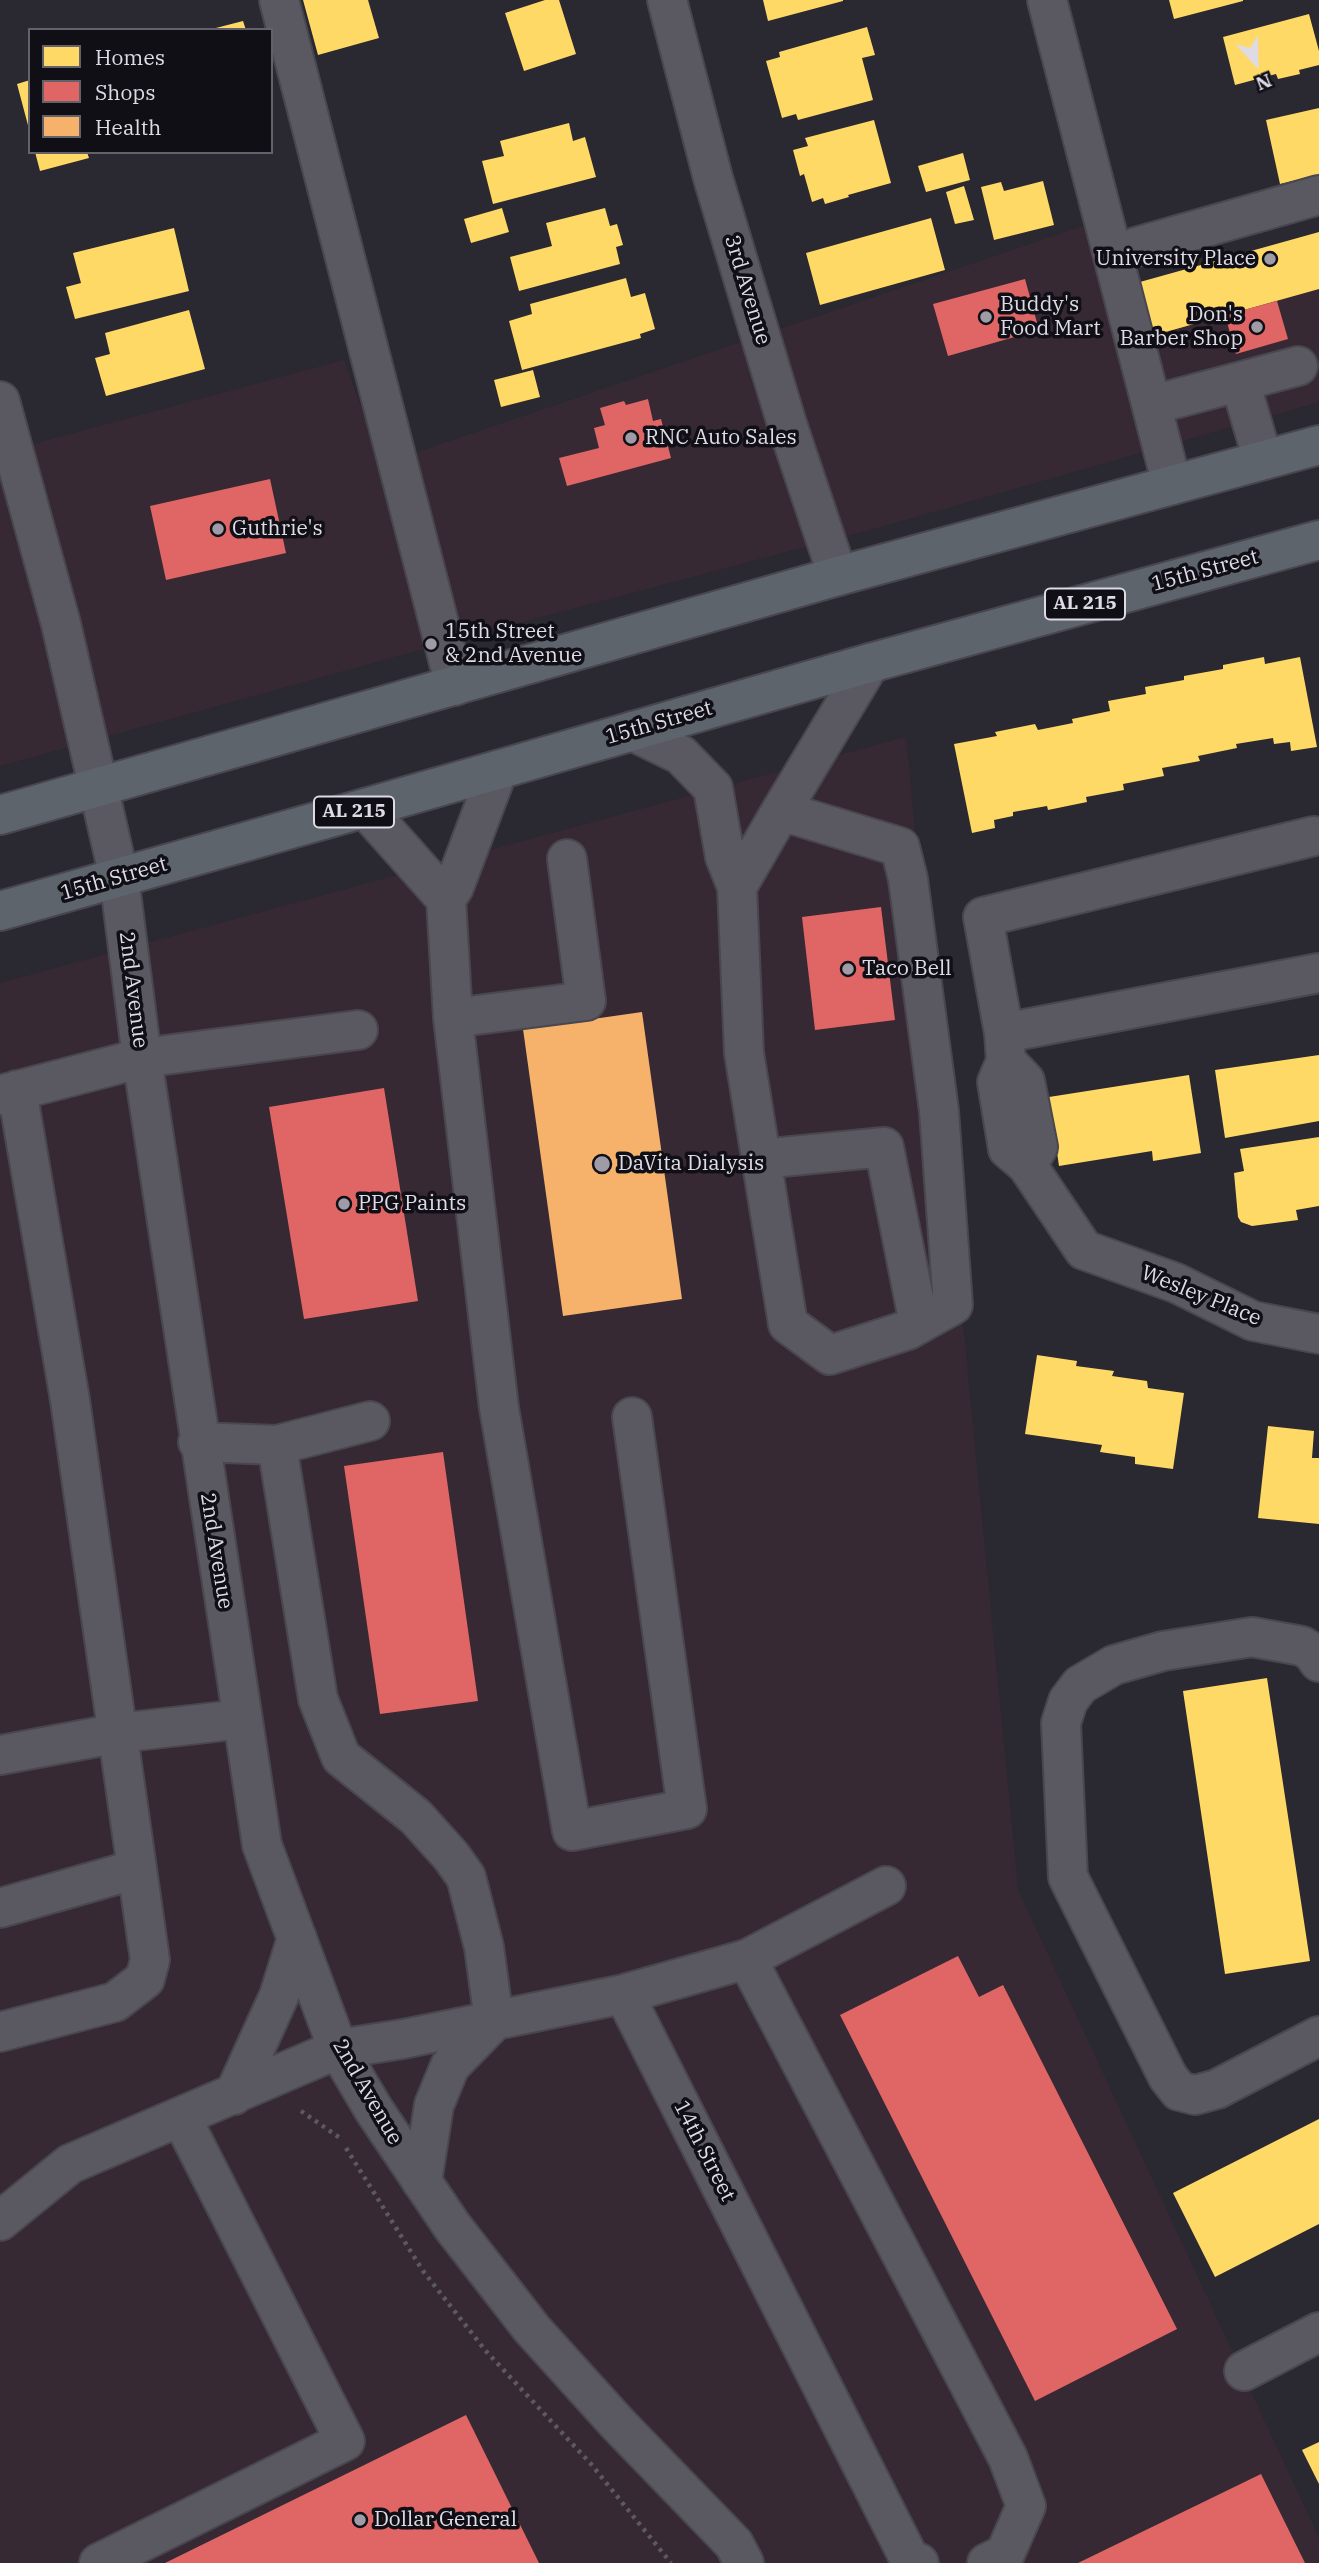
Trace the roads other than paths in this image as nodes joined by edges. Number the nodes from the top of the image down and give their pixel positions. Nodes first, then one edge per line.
1 (279, 0) edge
2 (667, 0) edge
3 (1047, 0) edge
4 (1319, 195) edge
5 (1136, 247) dead end
6 (1298, 366) dead end
7 (1240, 382) junction
8 (0, 401) edge
9 (1152, 405) junction
10 (1319, 445) edge
11 (1263, 460) junction
12 (1172, 485) junction
13 (1319, 540) edge
14 (838, 576) junction
15 (870, 663) junction
16 (456, 686) junction
17 (632, 731) junction
18 (498, 770) junction
19 (98, 787) junction
20 (365, 808) junction
21 (781, 811) junction
22 (0, 815) edge
23 (1314, 836) dead end
24 (567, 859) dead end
25 (119, 877) junction
26 (737, 887) junction
27 (446, 899) junction
28 (0, 911) edge
29 (1319, 973) edge
30 (453, 1018) junction
31 (358, 1030) dead end
32 (1005, 1047) junction
33 (142, 1058) junction
34 (9, 1092) edge
35 (761, 1159) junction
36 (919, 1324) junction
37 (1319, 1334) edge
38 (632, 1417) dead end
39 (370, 1421) dead end
40 (198, 1442) junction
41 (277, 1446) junction
42 (1319, 1662) edge
43 (242, 1719) junction
44 (119, 1733) junction
45 (0, 1755) edge
46 (137, 1869) junction
47 (886, 1886) dead end
48 (0, 1908) edge
49 (297, 1938) junction
50 (747, 1959) junction
51 (624, 1994) junction
52 (494, 2021) junction
53 (0, 2032) edge
54 (1319, 2036) edge
55 (338, 2049) junction
56 (247, 2089) junction
57 (181, 2117) junction
58 (422, 2182) junction
59 (0, 2221) edge
60 (1319, 2332) edge
61 (1244, 2371) dead end
62 (99, 2563) edge
63 (744, 2563) edge
64 (919, 2563) edge
65 (987, 2563) edge

1 - 16 street
2 - 14 street, 3rd Avenue
3 - 9 street
4 - 5 street
6 - 7 street
7 - 9 street
7 - 11 street
8 - 19 street, 2nd Avenue
9 - 12 street
10 - 11 main road
11 - 12 main road
12 - 14 main road
13 - 15 main road, 15th Street / AL 215
14 - 16 main road
15 - 17 main road, 15th Street / AL 215
15 - 21 street
16 - 19 main road
17 - 18 main road, 15th Street / AL 215
17 - 26 street
18 - 20 main road, 15th Street / AL 215
18 - 27 street
19 - 22 main road
19 - 25 street, 2nd Avenue
20 - 25 main road, 15th Street / AL 215
20 - 27 street
21 - 26 street
21 - 36 street
23 - 32 street
24 - 30 street
25 - 28 main road, 15th Street / AL 215
25 - 33 street, 2nd Avenue
26 - 35 street
27 - 30 street
29 - 32 street
30 - 38 street
31 - 33 street
32 - 37 street, Wesley Place
33 - 34 street
33 - 40 street, 2nd Avenue
34 - 44 street
35 - 36 street
35 - 36 street
39 - 41 street
40 - 41 street
40 - 43 street, 2nd Avenue
41 - 52 street
42 - 54 street
43 - 44 street
43 - 49 street, 2nd Avenue
44 - 45 street
44 - 46 street
46 - 48 street
46 - 53 street
47 - 50 street
49 - 55 street, 2nd Avenue
49 - 56 street
50 - 51 street
50 - 65 street
51 - 52 street
51 - 64 street, 14th Street
52 - 55 street
52 - 58 street
55 - 56 street
55 - 58 street, 2nd Avenue
56 - 57 street
57 - 59 street
57 - 62 street
58 - 63 street, 2nd Avenue
60 - 61 street

